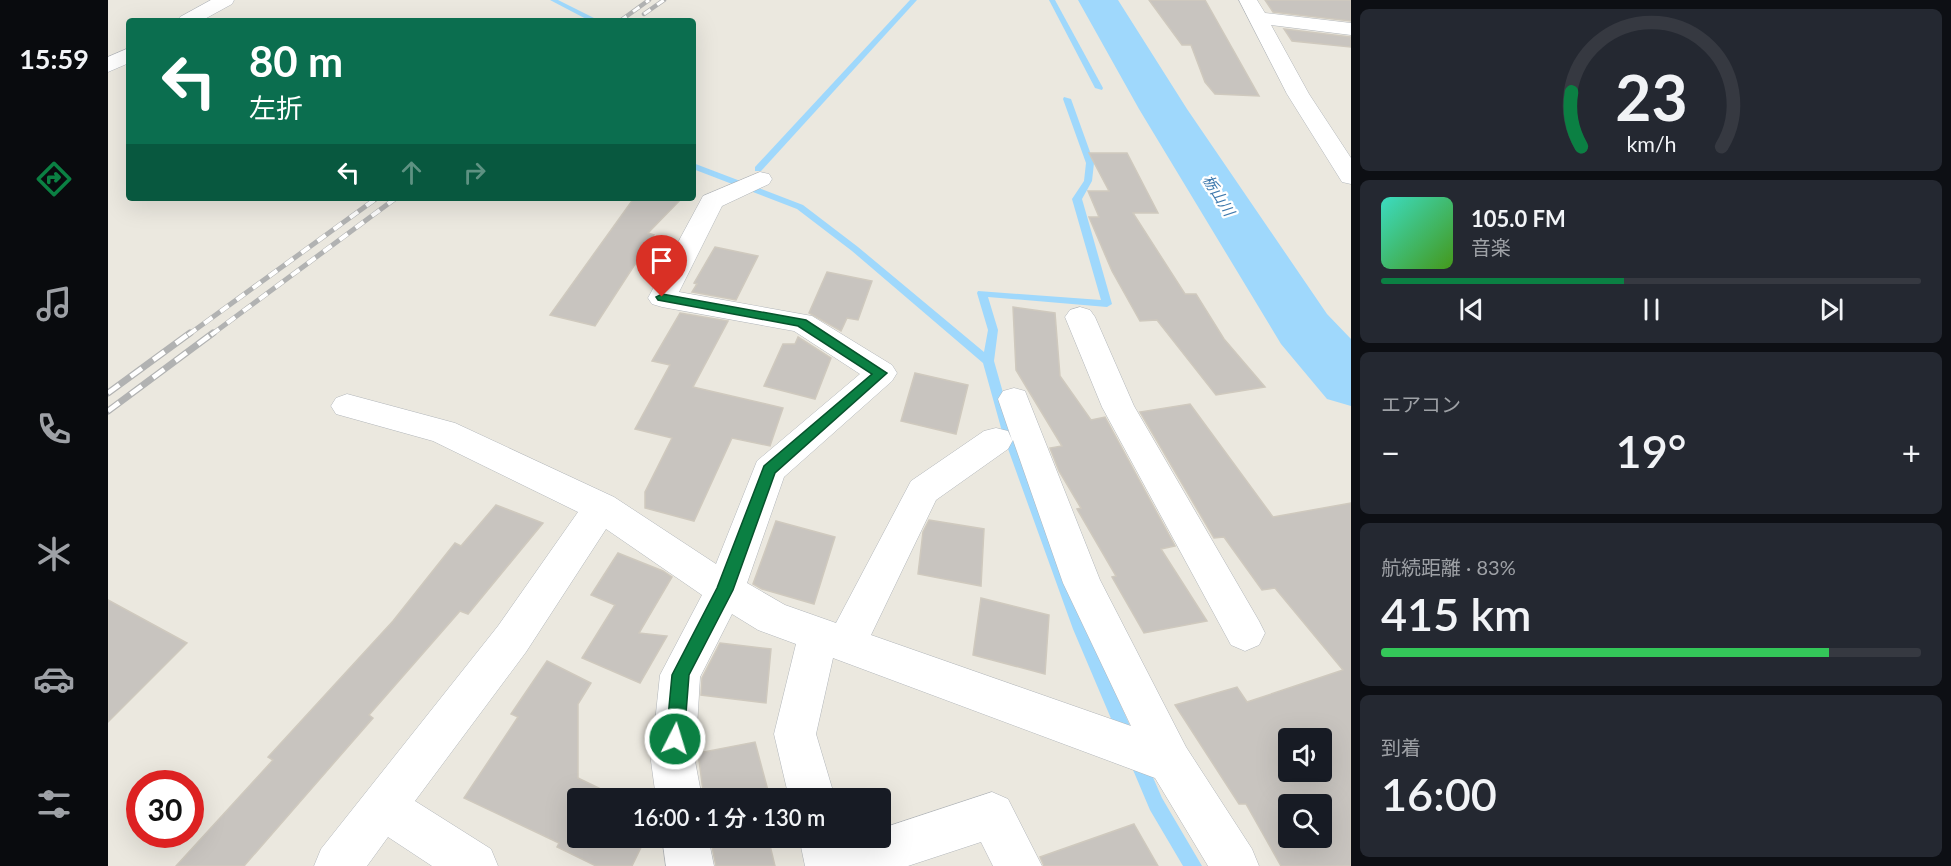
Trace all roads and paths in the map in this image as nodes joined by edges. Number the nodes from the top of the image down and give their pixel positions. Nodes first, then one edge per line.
1 (225, 0) edge
2 (1253, 9) edge
3 (192, 18) edge
4 (1351, 29) edge
5 (126, 56) edge
6 (108, 66) edge
7 (1351, 177) edge
8 (760, 179) dead end
9 (1080, 317) dead end
10 (1014, 399) dead end
11 (347, 406) dead end
12 (996, 440) dead end
13 (602, 507) junction
14 (725, 590) junction
15 (1245, 633) dead end
16 (833, 639) junction
17 (1170, 762) junction
18 (677, 788) edge
19 (809, 788) edge
20 (383, 807) junction
21 (687, 848) edge
22 (825, 848) edge
23 (338, 866) edge
24 (474, 866) edge
25 (690, 866) edge
26 (830, 866) edge
27 (838, 866) edge
28 (1018, 866) edge
29 (1235, 866) edge

1 - 3 street
2 - 4 street
2 - 7 street
5 - 6 street
8 - 14 street
9 - 15 street
10 - 17 street
11 - 13 street
12 - 16 street
13 - 14 street
13 - 20 street
14 - 16 street
14 - 18 street
16 - 17 street
16 - 19 street
17 - 29 street
20 - 23 street
20 - 24 street
21 - 25 street
22 - 26 street
27 - 28 street

